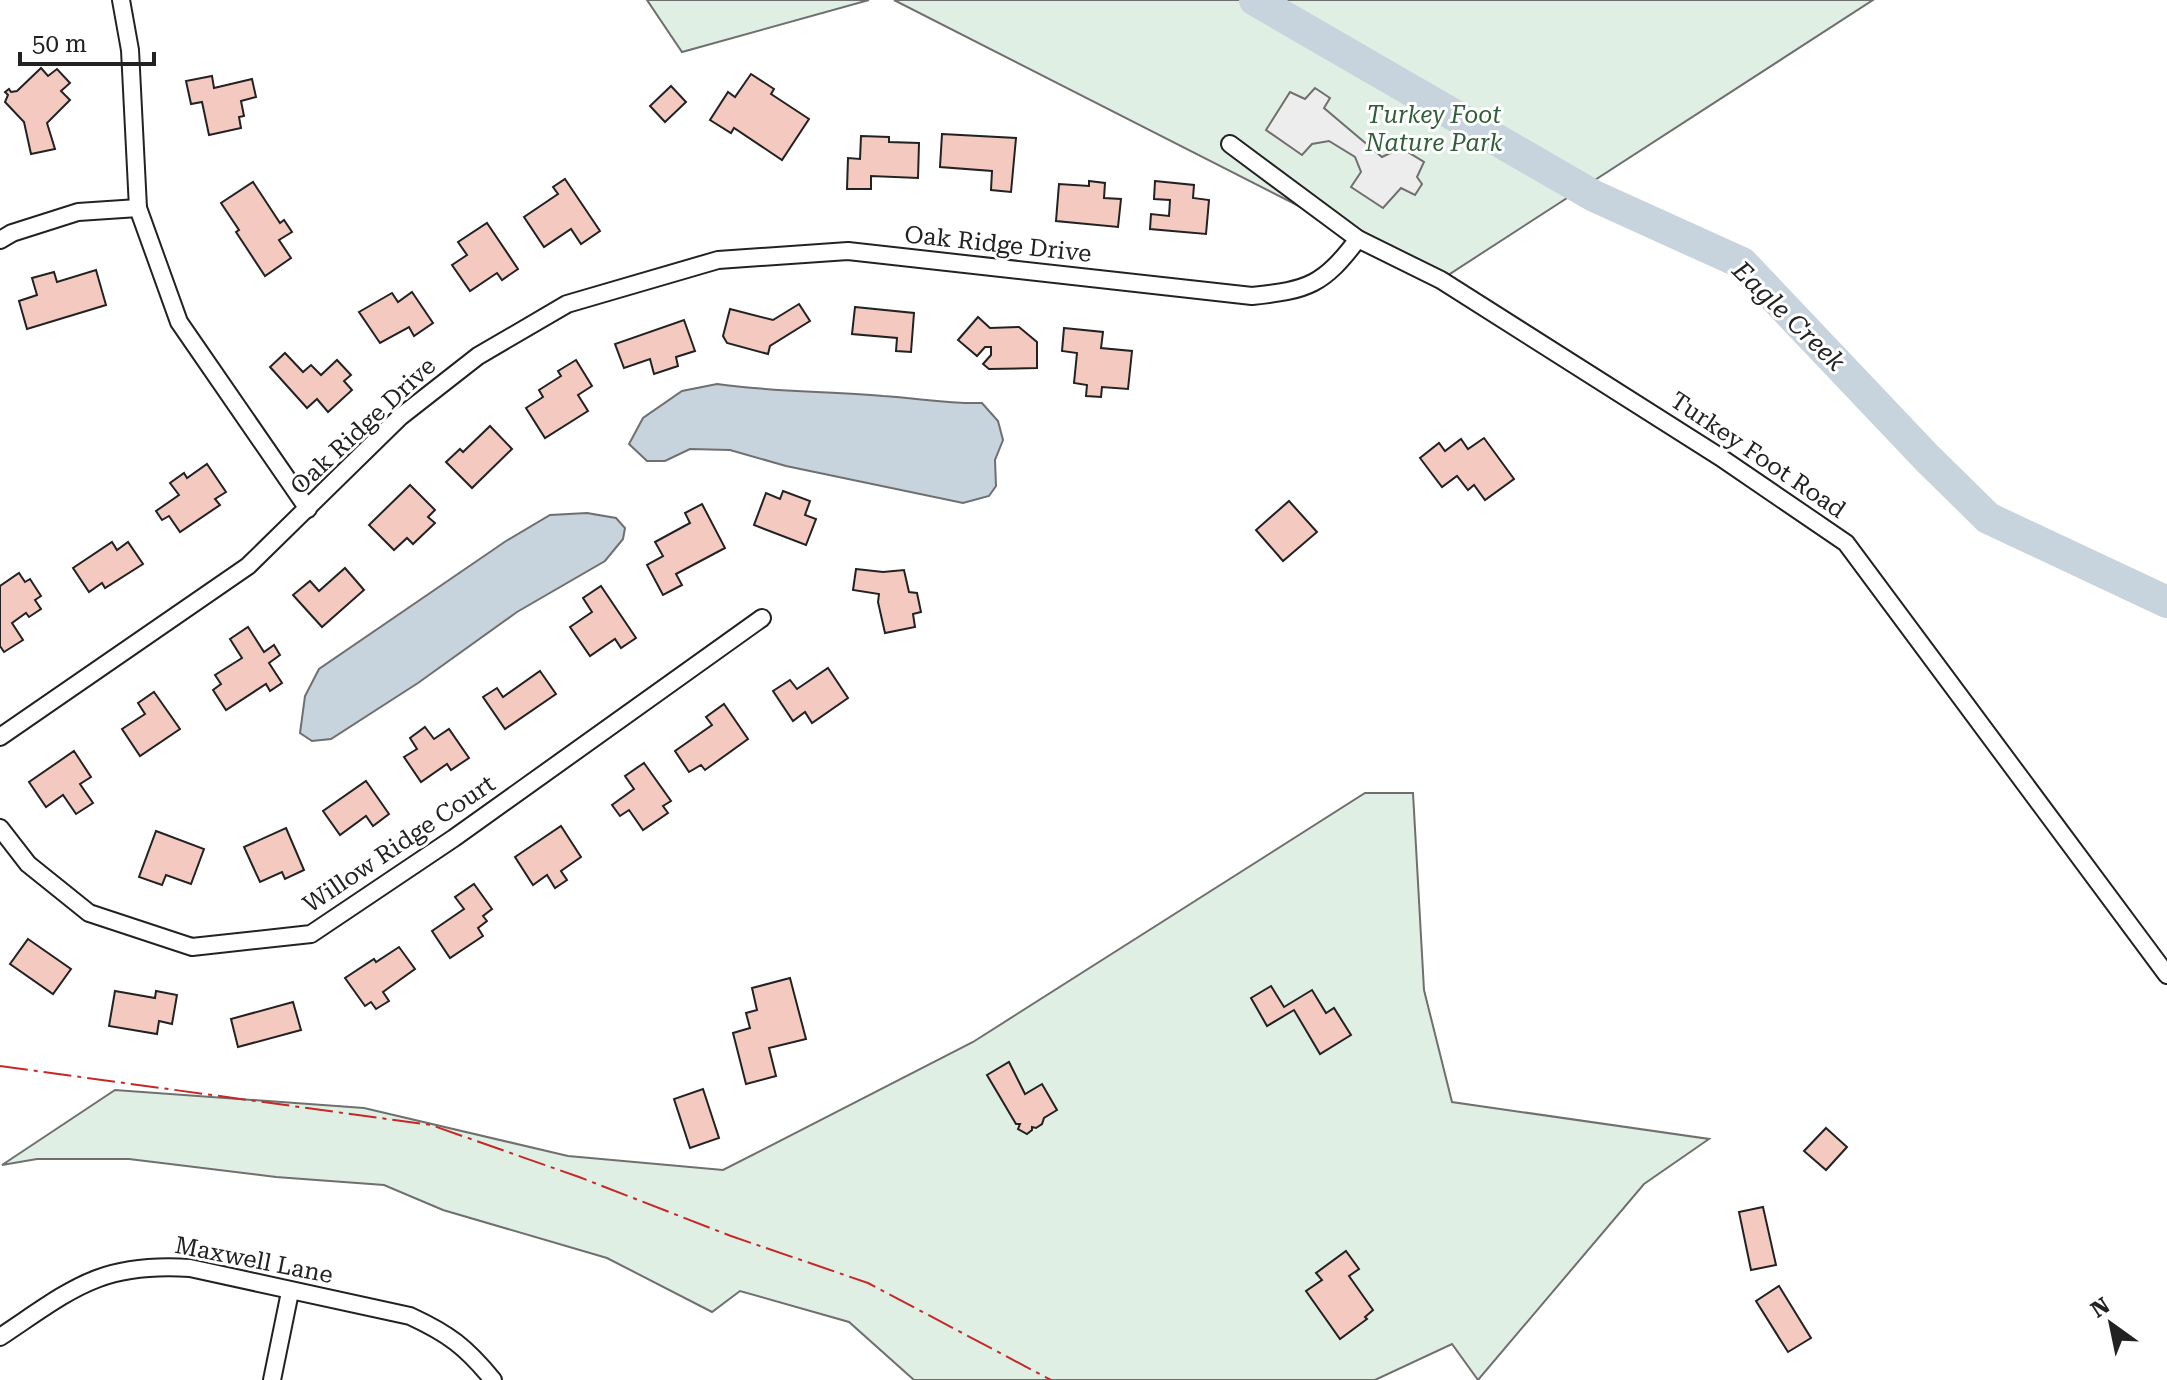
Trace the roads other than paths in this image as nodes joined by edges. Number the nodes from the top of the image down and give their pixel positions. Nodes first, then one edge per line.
1 (121, 0) edge
2 (1230, 144) dead end
3 (138, 208) junction
4 (1358, 239) junction
5 (0, 240) edge
6 (308, 509) junction
7 (762, 618) dead end
8 (0, 737) edge
9 (0, 828) edge
10 (2167, 975) edge
11 (290, 1292) junction
12 (0, 1337) edge
13 (272, 1380) edge
14 (493, 1380) edge

1 - 3 street
2 - 4 street, Turkey Foot Road
3 - 5 street
3 - 6 street
4 - 6 street, Oak Ridge Drive
4 - 10 street, Turkey Foot Road
6 - 8 street, Oak Ridge Drive
7 - 9 street, Willow Ridge Court
11 - 12 street, Maxwell Lane
11 - 13 street
11 - 14 street, Maxwell Lane

